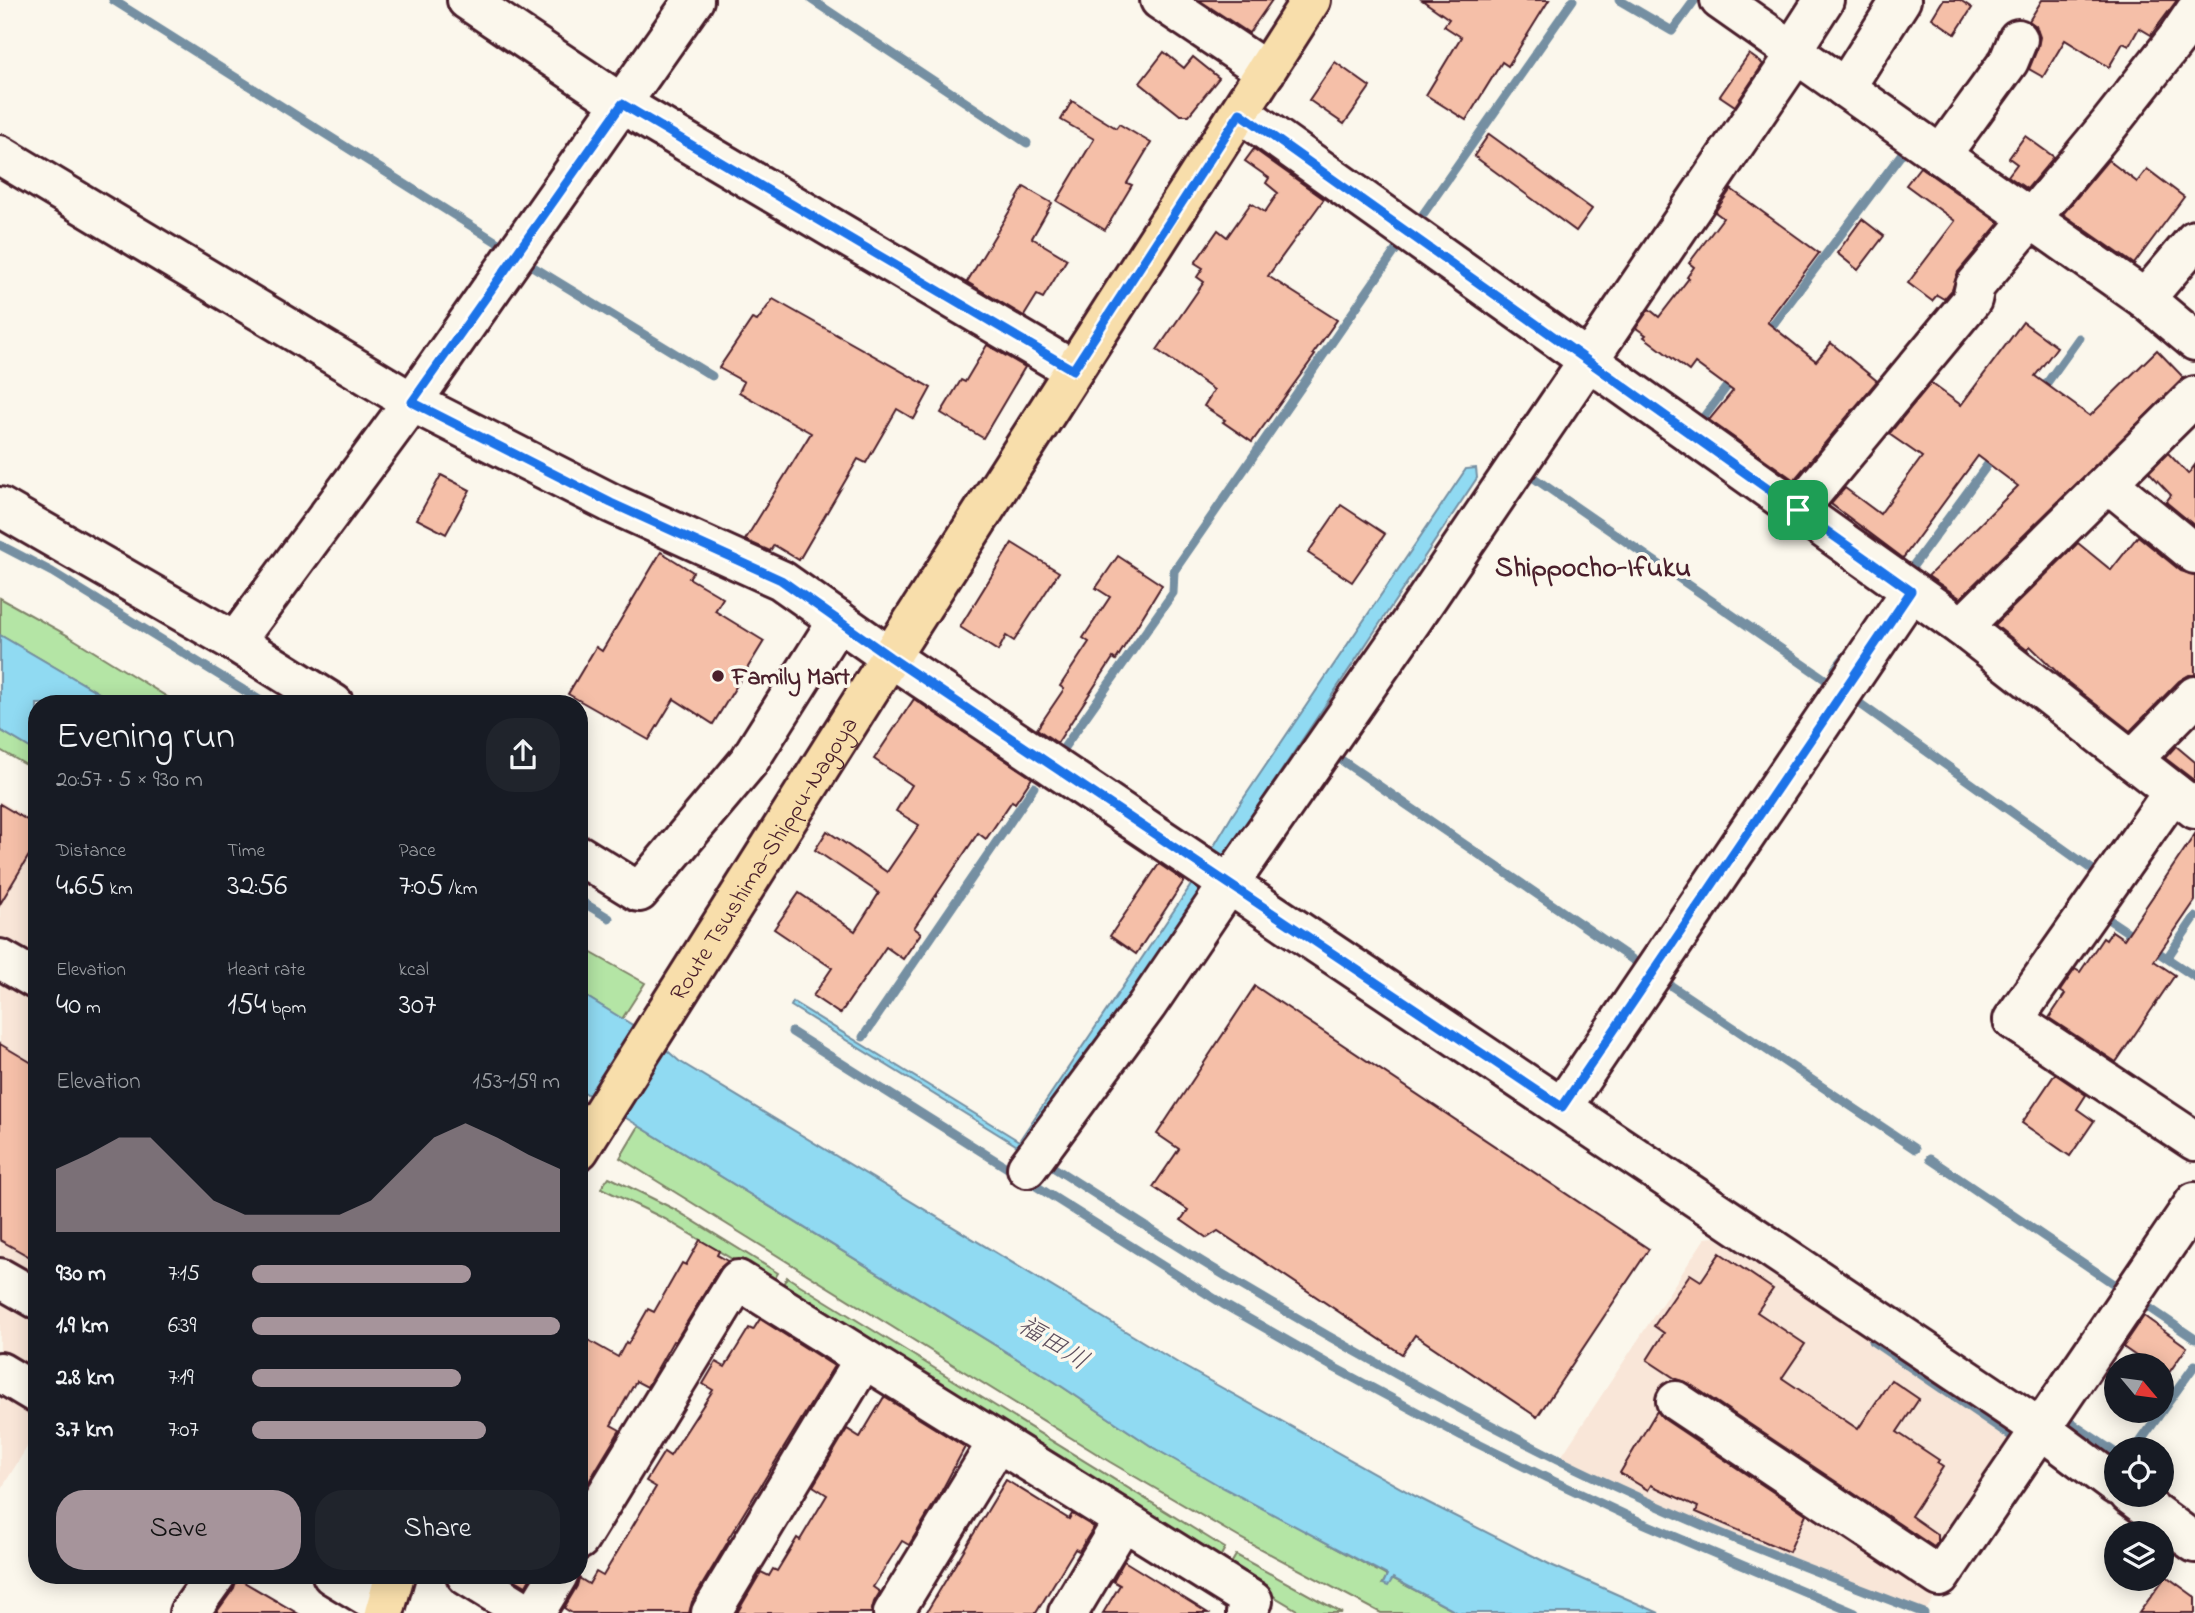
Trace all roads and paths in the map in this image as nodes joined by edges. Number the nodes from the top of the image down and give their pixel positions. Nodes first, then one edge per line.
1 (467, 0) edge
2 (694, 0) edge
3 (1160, 0) edge
4 (1311, 0) edge
5 (1720, 0) edge
6 (1824, 0) edge
7 (1900, 0) edge
8 (2195, 12) edge
9 (2018, 39) dead end
10 (1794, 52) junction
11 (1266, 71) junction
12 (1845, 88) junction
13 (622, 104) junction
14 (1240, 113) junction
15 (0, 155) edge
16 (1941, 155) junction
17 (2032, 220) junction
18 (2195, 240) edge
19 (2145, 299) junction
20 (2195, 341) edge
21 (1588, 359) junction
22 (1073, 370) junction
23 (2195, 396) edge
24 (412, 402) junction
25 (2108, 483) junction
26 (0, 507) edge
27 (1798, 510) junction
28 (2195, 554) edge
29 (1911, 591) junction
30 (838, 620) junction
31 (1962, 627) junction
32 (235, 642) junction
33 (890, 657) junction
34 (320, 695) edge
35 (2195, 696) edge
36 (2132, 760) junction
37 (2184, 800) edge
38 (588, 861) edge
39 (1215, 874) junction
40 (0, 959) edge
41 (28, 975) edge
42 (1562, 1107) junction
43 (588, 1136) edge
44 (2195, 1141) edge
45 (1027, 1168) dead end
46 (2195, 1202) edge
47 (0, 1278) edge
48 (28, 1294) edge
49 (864, 1359) junction
50 (0, 1372) edge
51 (28, 1389) edge
52 (1676, 1401) dead end
53 (2040, 1429) junction
54 (997, 1443) junction
55 (2104, 1476) edge
56 (2147, 1507) edge
57 (1124, 1521) junction
58 (588, 1525) edge
59 (2195, 1543) edge
60 (210, 1584) edge
61 (354, 1584) edge
62 (480, 1584) edge
63 (553, 1584) edge
64 (388, 1598) edge
65 (189, 1613) edge
66 (527, 1613) edge
67 (535, 1613) edge
68 (711, 1613) edge
69 (893, 1613) edge
70 (1068, 1613) edge
71 (1245, 1613) edge

1 - 13 street
2 - 13 street
3 - 11 street
4 - 11 main road, Route Tsushima-Shippu-Nagoya
5 - 10 street
6 - 10 street
7 - 12 street
8 - 17 street
9 - 16 street
10 - 12 street
10 - 21 street
11 - 14 main road, Route Tsushima-Shippu-Nagoya
12 - 16 street
13 - 22 street
13 - 24 street
14 - 21 street
14 - 22 main road, Route Tsushima-Shippu-Nagoya
15 - 24 street
16 - 17 street
17 - 19 street
17 - 27 street
18 - 19 street
19 - 20 street
21 - 27 street
21 - 39 street
22 - 33 main road, Route Tsushima-Shippu-Nagoya
23 - 25 street
24 - 30 street
24 - 32 street
25 - 28 street
25 - 31 street
26 - 32 street
27 - 29 street
29 - 31 street
29 - 42 street
30 - 33 street
30 - 38 street
31 - 36 street
32 - 34 street
33 - 39 street
33 - 43 main road, Route Tsushima-Shippu-Nagoya
35 - 36 street
36 - 37 street
37 - 44 street
39 - 42 street
39 - 45 street
40 - 41 street
42 - 53 street
46 - 53 street
47 - 48 street
49 - 54 street
49 - 58 street
49 - 68 street
50 - 51 street
52 - 53 street
53 - 55 street
54 - 57 street
54 - 69 street
56 - 59 street
57 - 70 street
57 - 71 street
60 - 65 street
61 - 64 street
62 - 66 street
63 - 67 street

